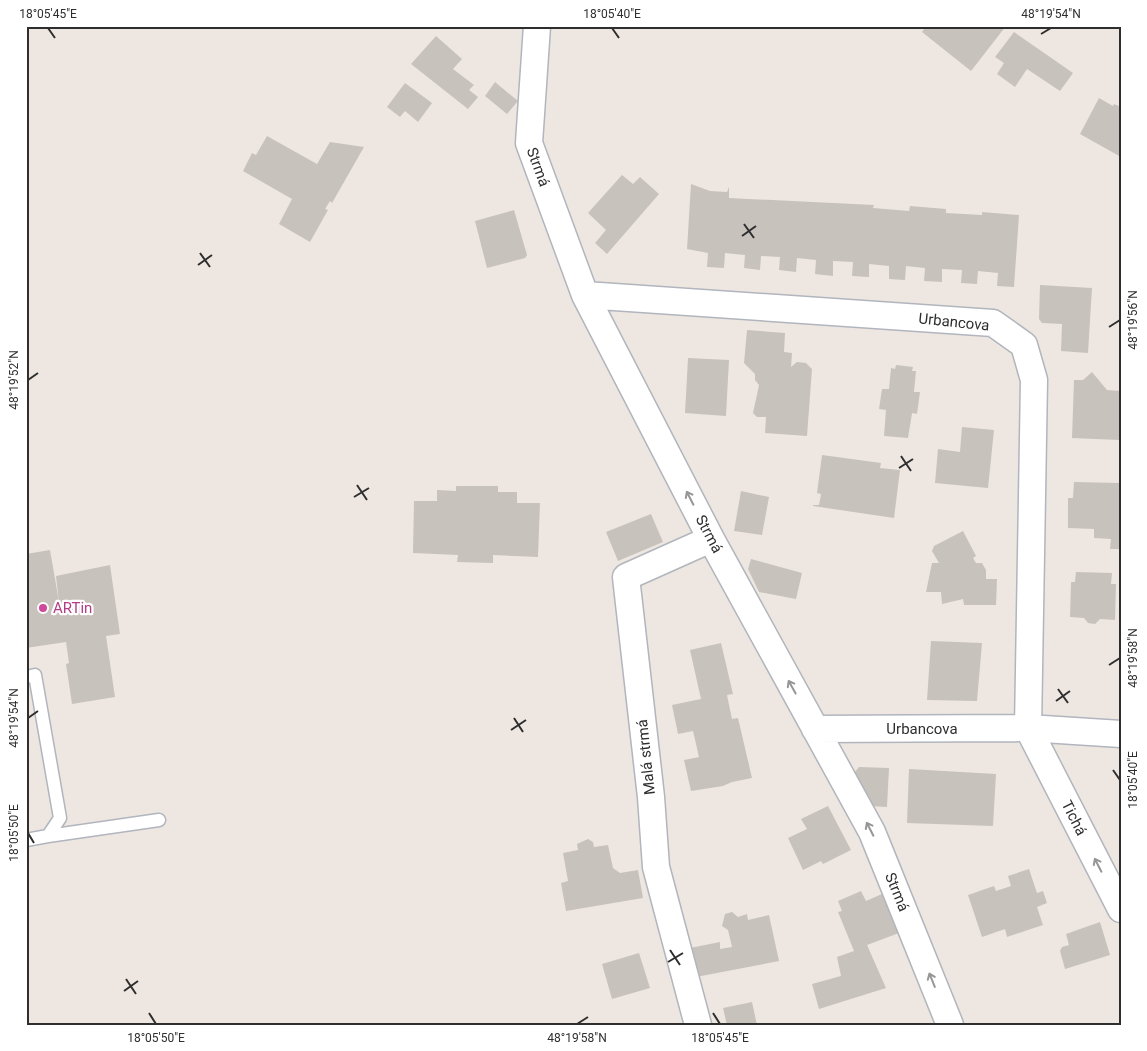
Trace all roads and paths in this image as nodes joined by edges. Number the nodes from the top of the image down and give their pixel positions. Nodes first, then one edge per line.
1 (537, 26) edge
2 (585, 295) junction
3 (711, 538) junction
4 (26, 677) edge
5 (1028, 728) junction
6 (815, 729) junction
7 (1121, 734) edge
8 (159, 820) dead end
9 (48, 836) junction
10 (26, 840) edge
11 (1121, 908) edge
12 (698, 1025) edge
13 (950, 1025) edge

1 - 2 street, Strmá
3 -> 2 street, Strmá
2 - 5 street, Urbancova
6 -> 3 street, Strmá
3 - 12 street, Malá strmá
4 - 9 lane
5 - 6 street, Urbancova
5 - 7 street, Urbancova
11 -> 5 street, Tichá
13 -> 6 street, Strmá
8 - 9 lane
9 - 10 lane

